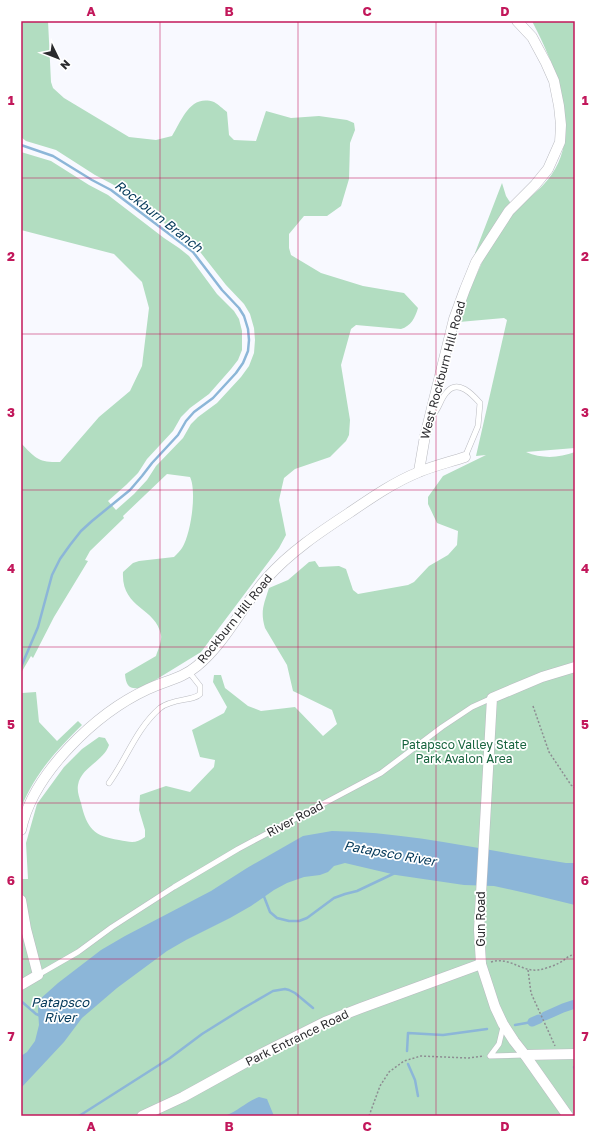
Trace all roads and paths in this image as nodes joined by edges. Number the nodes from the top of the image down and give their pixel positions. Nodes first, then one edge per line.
1 (517, 21) edge
2 (429, 418) junction
3 (465, 457) joint
4 (419, 472) junction
5 (575, 667) edge
6 (189, 672) junction
7 (492, 698) junction
8 (533, 706) dead end
9 (109, 783) dead end
10 (575, 788) edge
11 (21, 830) edge
12 (21, 900) edge
13 (575, 955) edge
14 (481, 964) junction
15 (528, 970) junction
16 (38, 975) junction
17 (21, 985) edge
18 (503, 1024) junction
19 (575, 1054) edge
20 (526, 1055) junction
21 (559, 1055) junction
22 (490, 1056) junction
23 (142, 1116) edge
24 (370, 1116) edge
25 (568, 1116) edge

1 - 2 street, West Rockburn Hill Road
2 - 3 lane
2 - 4 street, West Rockburn Hill Road
3 - 4 street, Rockburn Hill Road
4 - 6 street, Rockburn Hill Road
5 - 7 street, River Road
6 - 9 lane
6 - 11 street, Rockburn Hill Road
7 - 14 street, Gun Road
7 - 16 lane, River Road
8 - 10 path
12 - 16 street
13 - 15 path
14 - 15 path
14 - 18 street, Gun Road
14 - 23 street, Park Entrance Road
15 - 21 path
16 - 17 street, River Road
18 - 20 street, Gun Road
18 - 22 lane
19 - 21 street
20 - 21 street
20 - 22 lane
20 - 25 street, Gun Road
22 - 24 path

